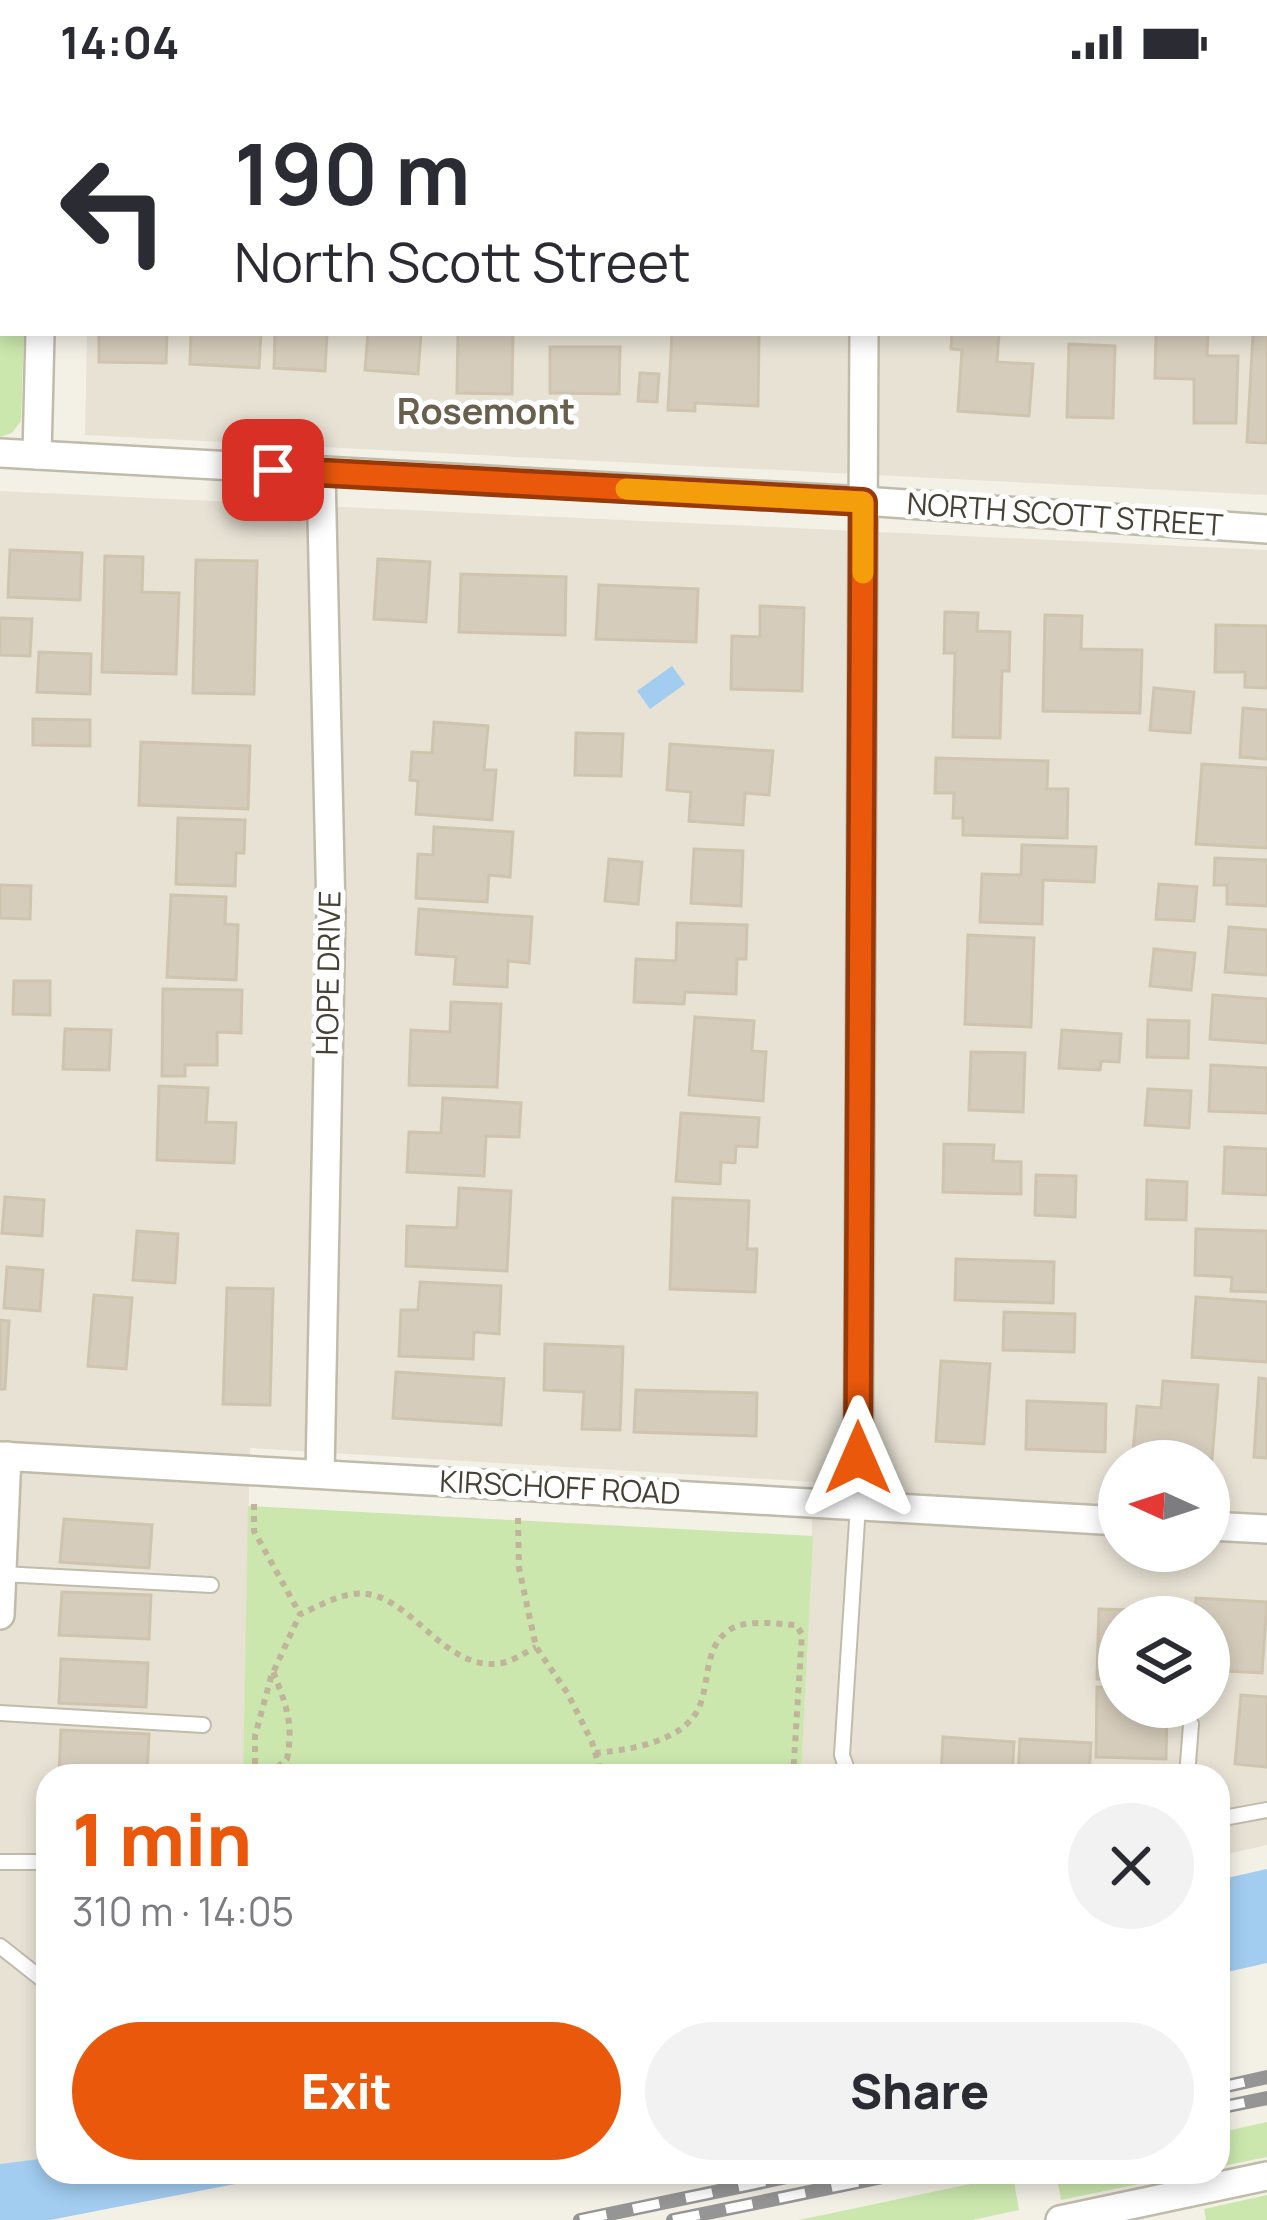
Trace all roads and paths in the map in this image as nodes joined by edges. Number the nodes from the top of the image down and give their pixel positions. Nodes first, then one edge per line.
1 (40, 336) edge
2 (864, 336) edge
3 (0, 453) edge
4 (37, 455) junction
5 (320, 472) junction
6 (863, 502) junction
7 (1267, 529) edge
8 (3, 1456) edge
9 (320, 1474) junction
10 (254, 1504) dead end
11 (858, 1505) junction
12 (518, 1518) dead end
13 (1098, 1520) edge
14 (1230, 1527) edge
15 (1267, 1529) edge
16 (2, 1574) edge
17 (212, 1585) dead end
18 (300, 1614) junction
19 (0, 1615) edge
20 (536, 1647) junction
21 (274, 1671) junction
22 (0, 1713) edge
23 (203, 1725) dead end
24 (1191, 1728) edge
25 (595, 1753) junction
26 (255, 1764) edge
27 (281, 1764) edge
28 (598, 1764) edge
29 (794, 1764) edge
30 (845, 1764) edge
31 (1187, 1764) edge
32 (1267, 1810) edge
33 (1230, 1818) edge
34 (0, 1862) edge
35 (36, 1862) edge
36 (0, 1946) edge
37 (36, 1974) edge
38 (1267, 2176) edge
39 (1229, 2184) edge
40 (1230, 2184) edge
41 (1060, 2220) edge

1 - 4 street
2 - 6 street
3 - 4 street, NORTH SCOTT STREET
4 - 5 street, NORTH SCOTT STREET
5 - 6 street, NORTH SCOTT STREET
5 - 9 street, HOPE DRIVE
6 - 7 street, NORTH SCOTT STREET
6 - 11 street
8 - 9 street, KIRSCHOFF ROAD
8 - 16 street
9 - 11 street, KIRSCHOFF ROAD
10 - 18 path
11 - 13 street, KIRSCHOFF ROAD
11 - 30 lane
12 - 20 path
14 - 15 street
16 - 17 lane
16 - 19 street
18 - 20 path
18 - 21 path
20 - 25 path
21 - 26 path
21 - 27 path
22 - 23 lane
24 - 31 lane
25 - 28 path
25 - 29 path
32 - 33 lane
34 - 35 lane
36 - 37 lane
38 - 40 street
39 - 41 street

